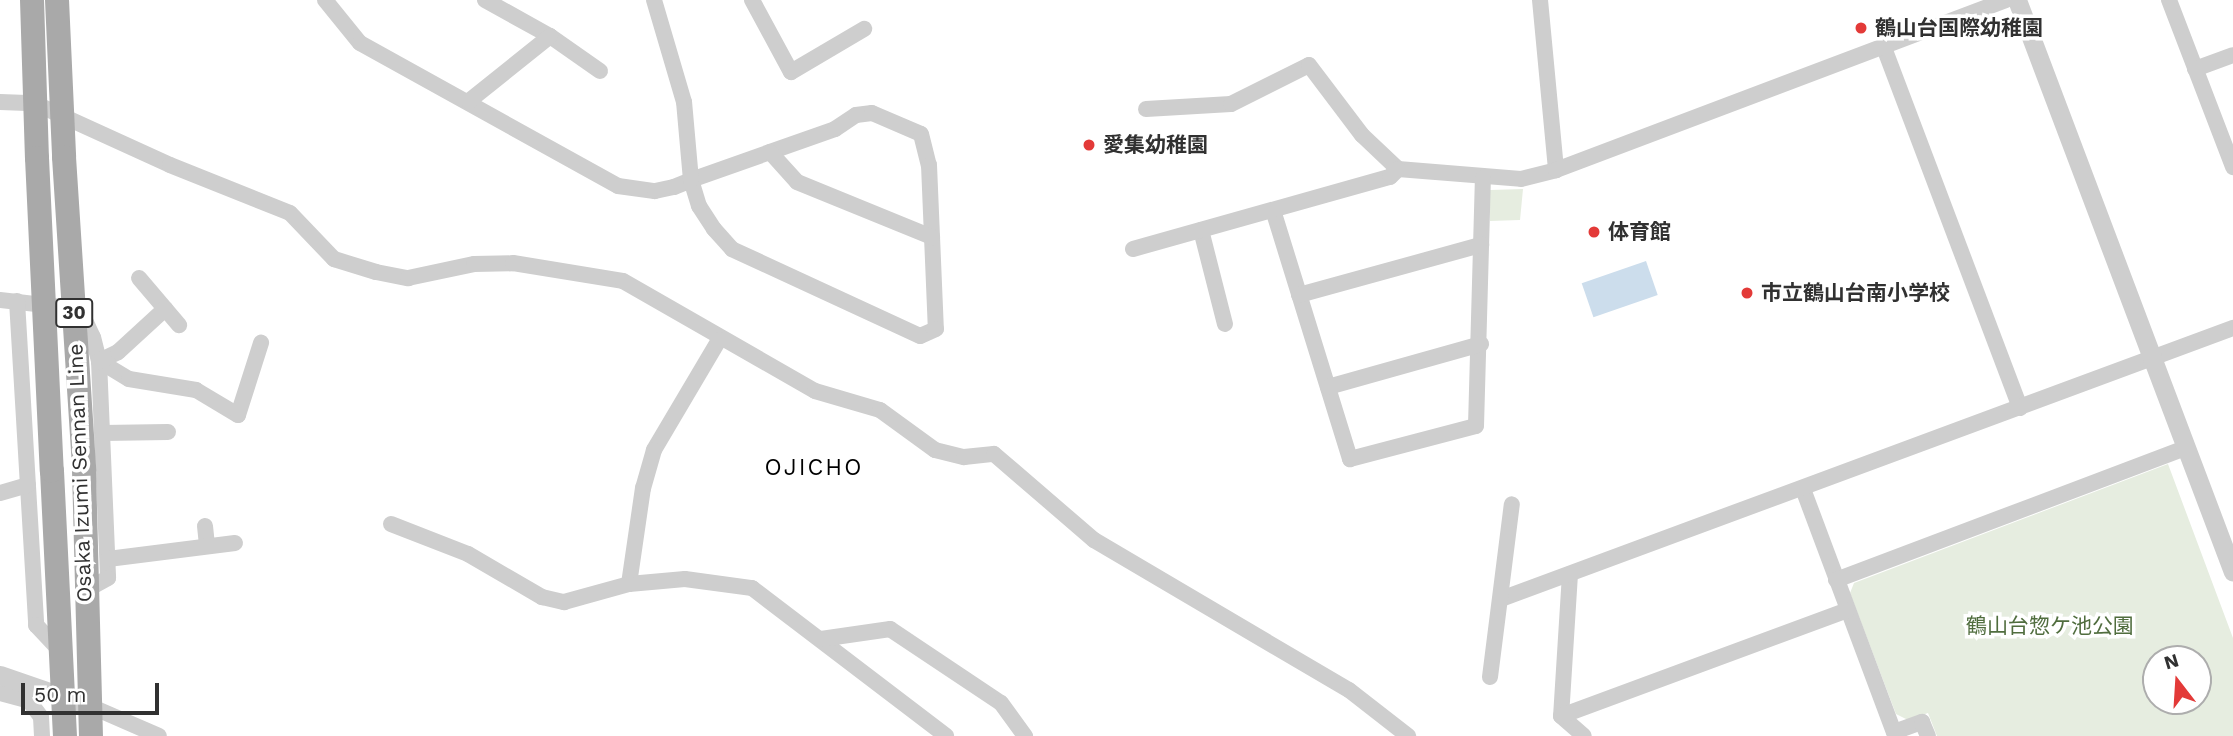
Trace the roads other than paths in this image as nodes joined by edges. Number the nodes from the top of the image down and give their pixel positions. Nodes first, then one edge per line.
1 (32, 0) edge
2 (57, 0) edge
3 (325, 0) edge
4 (485, 0) edge
5 (654, 0) edge
6 (752, 0) edge
7 (1540, 0) edge
8 (2006, 0) edge
9 (2017, 0) edge
10 (2169, 0) edge
11 (864, 29) dead end
12 (550, 36) junction
13 (1884, 45) junction
14 (2233, 54) edge
15 (2195, 69) junction
16 (600, 71) dead end
17 (469, 101) junction
18 (0, 102) edge
19 (34, 103) junction
20 (1146, 109) dead end
21 (60, 114) junction
22 (770, 152) junction
23 (2233, 167) edge
24 (1398, 169) junction
25 (1556, 170) junction
26 (1483, 178) junction
27 (691, 180) junction
28 (1273, 210) junction
29 (1201, 230) junction
30 (932, 237) junction
31 (1481, 245) junction
32 (1133, 249) dead end
33 (139, 278) dead end
34 (1299, 295) junction
35 (0, 300) edge
36 (17, 301) junction
37 (166, 309) junction
38 (1225, 324) dead end
39 (179, 325) dead end
40 (2233, 328) edge
41 (719, 340) junction
42 (261, 343) dead end
43 (1481, 344) junction
44 (2152, 358) junction
45 (99, 361) junction
46 (1328, 387) junction
47 (2020, 408) junction
48 (167, 432) dead end
49 (103, 433) junction
50 (2186, 448) junction
51 (28, 485) junction
52 (1802, 489) junction
53 (0, 493) edge
54 (1512, 503) dead end
55 (391, 524) dead end
56 (205, 526) dead end
57 (235, 543) dead end
58 (207, 547) junction
59 (108, 559) junction
60 (2233, 572) edge
61 (1570, 574) junction
62 (1836, 580) junction
63 (629, 584) junction
64 (85, 591) junction
65 (1501, 599) junction
66 (1847, 610) junction
67 (821, 639) junction
68 (58, 649) junction
69 (0, 675) edge
70 (1490, 677) dead end
71 (0, 693) edge
72 (64, 697) junction
73 (90, 706) junction
74 (1561, 716) junction
75 (1889, 734) edge
76 (42, 736) edge
77 (65, 736) edge
78 (92, 736) edge
79 (159, 736) edge
80 (946, 736) edge
81 (1025, 736) edge
82 (1408, 736) edge
83 (1584, 736) edge
84 (1928, 736) edge

1 - 19 main road, Osaka Izumi Sennan Line / 30
2 - 21 main road, Osaka Izumi Sennan Line / 30
3 - 17 street
4 - 12 street
5 - 27 street
6 - 11 street
7 - 25 street
8 - 13 street
9 - 44 street
10 - 15 street
12 - 16 street
12 - 17 street
13 - 25 street
13 - 47 street
14 - 15 street
15 - 23 street
17 - 27 street
18 - 19 street
19 - 21 street
19 - 68 main road, Osaka Izumi Sennan Line / 30, bridge
20 - 24 street
21 - 41 street
21 - 64 main road, Osaka Izumi Sennan Line / 30, bridge
22 - 27 street
22 - 30 street
22 - 30 street
24 - 26 street
24 - 28 street
25 - 26 street
26 - 31 street
27 - 30 street
28 - 29 street
28 - 34 street
29 - 32 street
29 - 38 street
31 - 34 street
31 - 43 street
33 - 37 street
34 - 46 street
35 - 36 street
36 - 45 street
36 - 51 street
37 - 39 street
37 - 45 street
40 - 44 street
41 - 63 street
41 - 82 street
42 - 45 street
43 - 46 street
43 - 46 street
44 - 47 street
44 - 50 street
45 - 49 street
47 - 52 street
48 - 49 street
49 - 59 street
50 - 60 street
50 - 62 street
51 - 53 street
51 - 68 street
52 - 61 street
52 - 62 street
54 - 65 street
55 - 63 street
56 - 58 street
57 - 58 street
58 - 59 street
59 - 64 street
61 - 65 street
61 - 74 street
62 - 66 street
63 - 67 street
64 - 73 main road, Osaka Izumi Sennan Line / 30
65 - 70 street
66 - 74 street
66 - 75 street
67 - 80 street
67 - 81 street
68 - 72 main road, Osaka Izumi Sennan Line / 30
69 - 72 street
71 - 76 street
72 - 73 street
72 - 77 main road, Osaka Izumi Sennan Line / 30
73 - 78 main road, Osaka Izumi Sennan Line / 30
73 - 79 street
74 - 83 street
75 - 84 street

